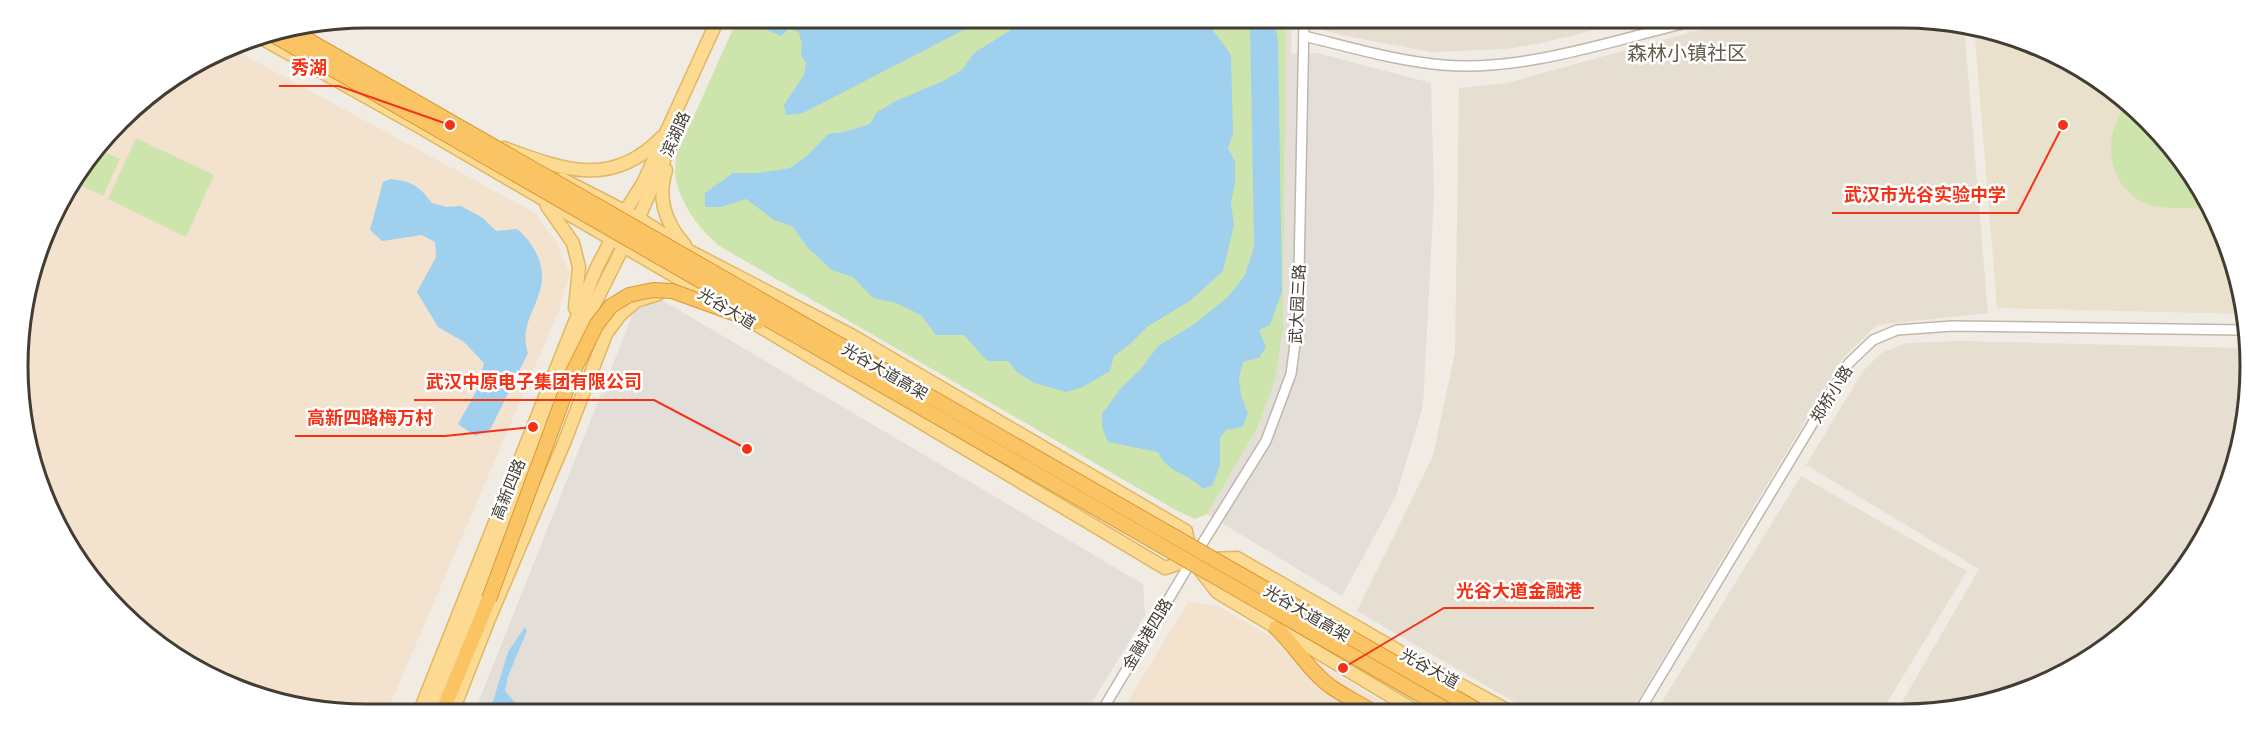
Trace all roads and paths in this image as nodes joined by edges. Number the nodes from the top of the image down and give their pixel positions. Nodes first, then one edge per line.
1 (715, 28) edge
2 (722, 28) edge
3 (1305, 28) edge
4 (1666, 28) edge
5 (305, 34) edge
6 (299, 35) edge
7 (1304, 36) junction
8 (280, 40) edge
9 (270, 43) edge
10 (676, 123) junction
11 (504, 148) junction
12 (519, 186) junction
13 (624, 211) junction
14 (640, 219) junction
15 (617, 243) junction
16 (691, 252) junction
17 (732, 310) junction
18 (572, 329) junction
19 (2238, 330) edge
20 (834, 357) junction
21 (1192, 560) junction
22 (1276, 628) junction
23 (423, 704) edge
24 (435, 704) edge
25 (446, 704) edge
26 (456, 704) edge
27 (1106, 704) edge
28 (1360, 704) edge
29 (1404, 704) edge
30 (1437, 704) edge
31 (1467, 704) edge
32 (1496, 704) edge
33 (1644, 704) edge

1 - 10 main road, 滨湖路
2 - 10 main road, 滨湖路
3 - 7 street, 武大园三路
4 - 7 street
5 - 11 main road, 光谷大道
6 - 31 highway, 光谷大道高架, bridge
7 - 21 street, 武大园三路
8 - 20 highway, 光谷大道高架, bridge
9 - 12 main road, 光谷大道
10 - 11 main road
10 - 13 main road, 滨湖路
10 - 14 main road, 滨湖路
10 - 16 main road
11 - 13 main road, 光谷大道
12 - 15 main road, 光谷大道
12 - 18 main road
13 - 14 main road, 光谷大道
13 - 15 main road, 滨湖路
14 - 15 main road, 滨湖路
14 - 16 main road, 光谷大道
15 - 17 main road, 光谷大道
15 - 18 main road, 高新四路
15 - 24 main road, 高新四路
16 - 21 main road, 光谷大道
17 - 21 main road, 光谷大道
17 - 26 main road, 高新四路
18 - 23 main road, 高新四路
19 - 33 street, 郑桥小路
20 - 25 highway, bridge
20 - 30 highway, 光谷大道高架, bridge
21 - 22 main road, 光谷大道
21 - 27 street, 金融港四路
21 - 32 main road, 光谷大道
22 - 28 highway
22 - 29 main road, 光谷大道

